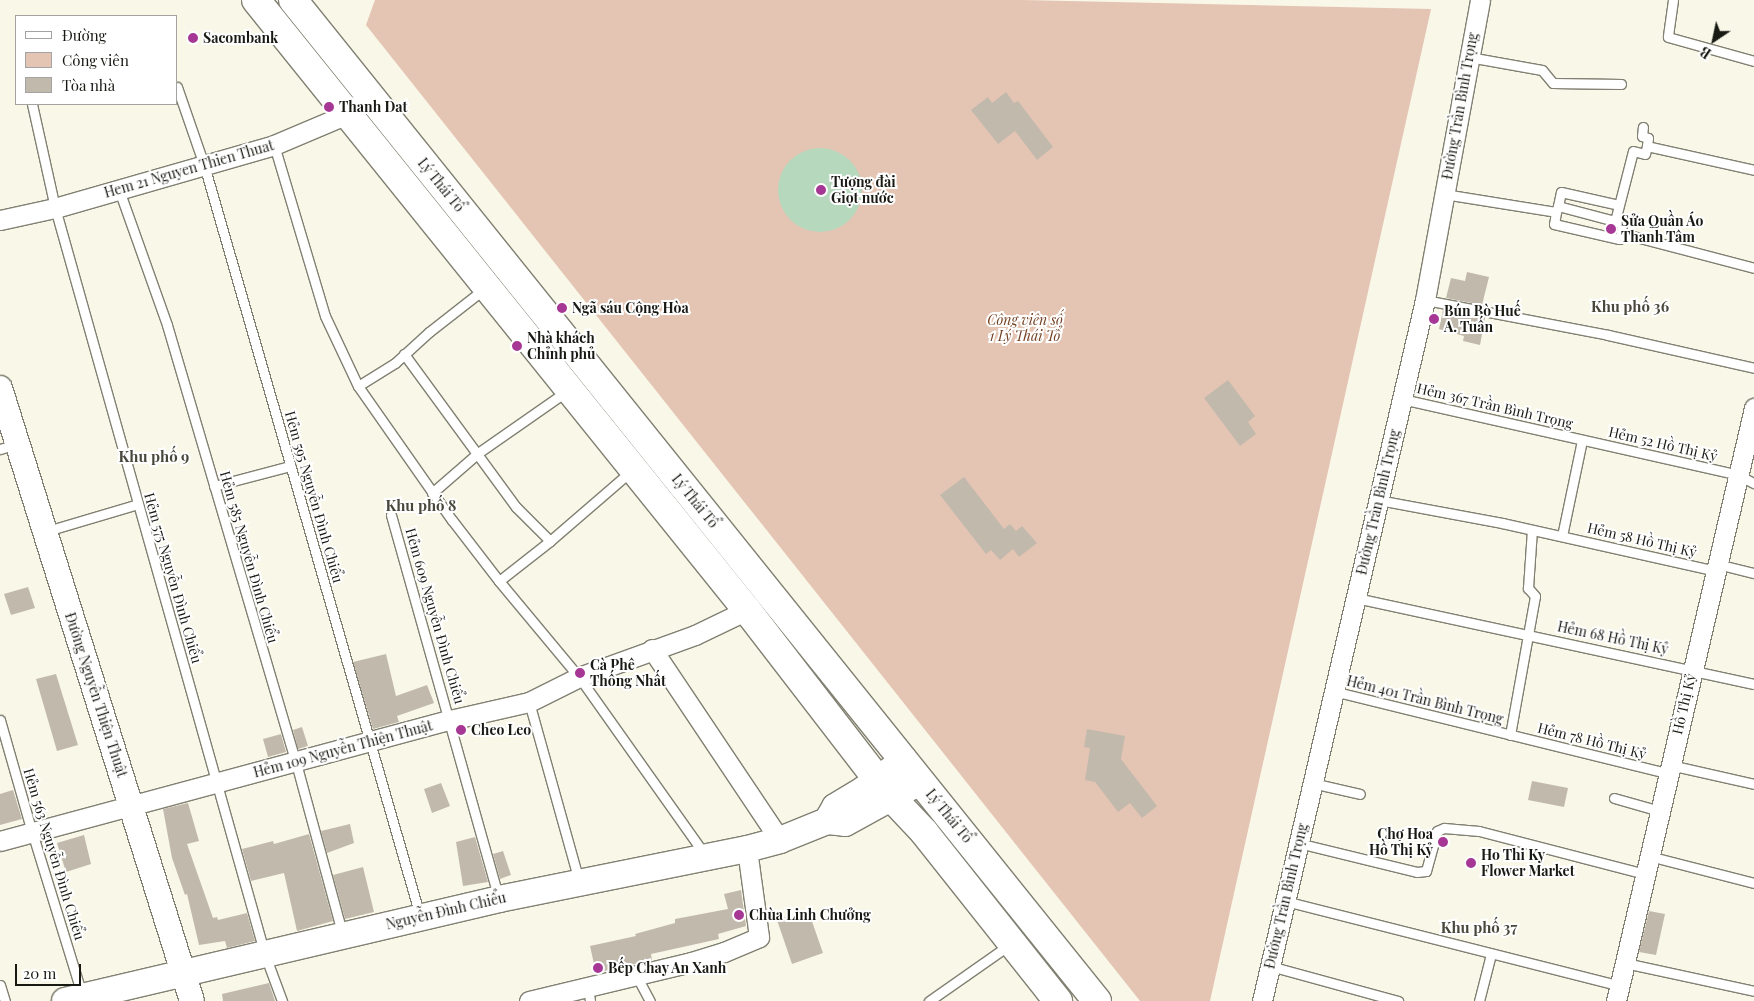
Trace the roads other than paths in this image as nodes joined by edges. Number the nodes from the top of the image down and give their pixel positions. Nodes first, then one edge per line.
1 (256, 0) edge
2 (293, 0) edge
3 (1480, 0) edge
4 (1673, 0) edge
5 (1469, 57) junction
6 (1754, 61) edge
7 (1621, 84) dead end
8 (178, 90) edge
9 (368, 96) junction
10 (32, 105) edge
11 (347, 114) junction
12 (1643, 128) dead end
13 (274, 145) junction
14 (1647, 146) junction
15 (204, 165) junction
16 (1754, 170) edge
17 (119, 190) junction
18 (1444, 194) junction
19 (1619, 205) junction
20 (55, 208) junction
21 (1557, 209) junction
22 (0, 220) edge
23 (1615, 221) junction
24 (1621, 233) junction
25 (1754, 268) edge
26 (486, 287) junction
27 (1425, 300) junction
28 (404, 354) junction
29 (1754, 368) edge
30 (358, 386) junction
31 (0, 388) edge
32 (569, 390) junction
33 (1402, 399) junction
34 (1754, 408) edge
35 (1582, 440) junction
36 (8, 446) edge
37 (478, 453) junction
38 (290, 466) junction
39 (633, 469) junction
40 (1746, 479) edge
41 (214, 486) junction
42 (432, 493) junction
43 (1378, 500) junction
44 (138, 504) junction
45 (391, 515) dead end
46 (1532, 530) junction
47 (44, 532) junction
48 (1562, 536) junction
49 (550, 541) junction
50 (1716, 568) junction
51 (732, 569) junction
52 (1754, 573) edge
53 (499, 581) junction
54 (1356, 598) junction
55 (747, 610) junction
56 (1528, 634) junction
57 (652, 649) junction
58 (1692, 669) junction
59 (579, 676) junction
60 (1754, 684) edge
61 (1334, 691) junction
62 (529, 702) junction
63 (0, 720) edge
64 (450, 720) junction
65 (1510, 734) junction
66 (370, 742) junction
67 (904, 760) junction
68 (296, 763) junction
69 (1669, 769) junction
70 (920, 782) junction
71 (216, 783) junction
72 (1312, 783) junction
73 (1754, 784) edge
74 (885, 788) junction
75 (1360, 794) dead end
76 (1614, 798) dead end
77 (131, 806) junction
78 (1660, 811) junction
79 (32, 832) junction
80 (780, 840) junction
81 (0, 841) edge
82 (1298, 843) junction
83 (747, 849) junction
84 (707, 857) junction
85 (1647, 865) junction
86 (579, 881) junction
87 (1754, 883) edge
88 (499, 898) junction
89 (1285, 901) junction
90 (420, 916) junction
91 (343, 935) junction
92 (1012, 943) junction
93 (1491, 954) junction
94 (265, 955) junction
95 (1625, 963) junction
96 (1270, 966) junction
97 (183, 972) junction
98 (636, 975) junction
99 (0, 985) edge
100 (1754, 991) edge
101 (1618, 994) edge
102 (589, 995) edge
103 (74, 999) edge
104 (5, 1001) edge
105 (192, 1001) edge
106 (282, 1001) edge
107 (529, 1001) edge
108 (650, 1001) edge
109 (929, 1001) edge
110 (1058, 1001) edge
111 (1097, 1001) edge
112 (1262, 1001) edge
113 (1398, 1001) edge
114 (1479, 1001) edge

1 - 11 main road, Lý Thái Tổ
2 - 9 main road, Lý Thái Tổ
3 - 5 street, Đường Trần Bình Trọng
4 - 6 lane
5 - 7 lane
5 - 18 street, Đường Trần Bình Trọng
8 - 15 lane, Hẻm 595 Nguyễn Ðình Chiểu
9 - 11 street, Hem 21 Nguyen Thien Thuat
9 - 51 main road, Lý Thái Tổ
10 - 20 lane, Hẻm 575 Nguyễn Ðình Chiểu
11 - 13 street, Hem 21 Nguyen Thien Thuat
11 - 26 main road, Lý Thái Tổ
12 - 14 lane
13 - 15 street, Hem 21 Nguyen Thien Thuat
13 - 30 lane
14 - 16 lane
14 - 19 lane
15 - 17 street, Hem 21 Nguyen Thien Thuat
15 - 38 lane, Hẻm 595 Nguyễn Ðình Chiểu
17 - 20 street, Hem 21 Nguyen Thien Thuat
17 - 41 lane, Hẻm 585 Nguyễn Ðình Chiểu
18 - 21 lane
18 - 27 street, Đường Trần Bình Trọng
19 - 21 lane
19 - 23 lane
20 - 22 street, Hem 21 Nguyen Thien Thuat
20 - 44 lane, Hẻm 575 Nguyễn Ðình Chiểu
21 - 23 lane
21 - 24 lane
23 - 24 lane
24 - 25 lane
26 - 28 lane
26 - 32 main road, Lý Thái Tổ
27 - 29 lane
27 - 33 street, Đường Trần Bình Trọng
28 - 30 lane
28 - 37 lane
30 - 42 lane
31 - 36 street, Đường Nguyễn Thiện Thuật
32 - 37 lane
32 - 39 main road, Lý Thái Tổ
33 - 35 lane, Hẻm 367 Trần Bình Trọng
33 - 43 street, Đường Trần Bình Trọng
34 - 40 street, Hồ Thị Kỷ
35 - 40 lane, Hẻm 52 Hồ Thị Kỷ
35 - 48 lane
36 - 47 street, Đường Nguyễn Thiện Thuật
37 - 42 lane
37 - 49 lane
38 - 41 lane
38 - 66 lane, Hẻm 595 Nguyễn Ðình Chiểu
39 - 49 lane
39 - 51 main road, Lý Thái Tổ
40 - 50 street, Hồ Thị Kỷ
41 - 68 lane, Hẻm 585 Nguyễn Ðình Chiểu
42 - 53 lane
43 - 46 lane, Hẻm 58 Hồ Thị Kỷ
43 - 54 street, Đường Trần Bình Trọng
44 - 47 lane
44 - 71 lane, Hẻm 575 Nguyễn Ðình Chiểu
45 - 64 lane, Hẻm 609 Nguyễn Ðình Chiểu
46 - 48 lane, Hẻm 58 Hồ Thị Kỷ
46 - 56 lane
47 - 77 street, Đường Nguyễn Thiện Thuật
48 - 50 lane, Hẻm 58 Hồ Thị Kỷ
49 - 53 lane
50 - 52 lane, Hẻm 58 Hồ Thị Kỷ
50 - 58 street, Hồ Thị Kỷ
51 - 55 main road, Lý Thái Tổ
51 - 67 main road, Lý Thái Tổ
53 - 59 lane
54 - 56 lane, Hẻm 68 Hồ Thị Kỷ
54 - 61 street, Đường Trần Bình Trọng
55 - 57 street, Hẻm 109 Nguyễn Thiện Thuật
55 - 74 main road, Lý Thái Tổ
56 - 58 lane, Hẻm 68 Hồ Thị Kỷ
56 - 65 lane
57 - 59 street, Hẻm 109 Nguyễn Thiện Thuật
57 - 80 street
58 - 60 lane, Hẻm 68 Hồ Thị Kỷ
58 - 69 street, Hồ Thị Kỷ
59 - 62 street, Hẻm 109 Nguyễn Thiện Thuật
59 - 84 lane
61 - 65 lane, Hẻm 401 Trần Bình Trọng
61 - 72 street, Đường Trần Bình Trọng
62 - 64 street, Hẻm 109 Nguyễn Thiện Thuật
62 - 86 lane
63 - 79 lane, Hẻm 563 Nguyễn Ðình Chiểu
64 - 66 street, Hẻm 109 Nguyễn Thiện Thuật
64 - 88 lane, Hẻm 609 Nguyễn Ðình Chiểu
65 - 69 lane, Hẻm 78 Hồ Thị Kỷ
66 - 68 street, Hẻm 109 Nguyễn Thiện Thuật
66 - 90 lane, Hẻm 595 Nguyễn Ðình Chiểu
67 - 70 main road, Lý Thái Tổ
67 - 74 main road
68 - 71 street, Hẻm 109 Nguyễn Thiện Thuật
68 - 91 lane, Hẻm 585 Nguyễn Ðình Chiểu
69 - 73 lane, Hẻm 78 Hồ Thị Kỷ
69 - 78 street, Hồ Thị Kỷ
70 - 74 main road
70 - 111 main road, Lý Thái Tổ
71 - 77 street, Hẻm 109 Nguyễn Thiện Thuật
71 - 94 lane, Hẻm 575 Nguyễn Ðình Chiểu
72 - 75 lane
72 - 82 street, Đường Trần Bình Trọng
74 - 80 main road, Nguyễn Đình Chiểu
74 - 92 main road, Lý Thái Tổ
76 - 78 lane
77 - 79 street, Hẻm 109 Nguyễn Thiện Thuật
77 - 97 street, Đường Nguyễn Thiện Thuật
78 - 85 street, Hồ Thị Kỷ
79 - 81 street, Hẻm 109 Nguyễn Thiện Thuật
79 - 103 lane, Hẻm 563 Nguyễn Ðình Chiểu
80 - 83 main road, Nguyễn Đình Chiểu
82 - 85 lane
82 - 89 street, Đường Trần Bình Trọng
83 - 84 main road, Nguyễn Đình Chiểu
83 - 98 street
84 - 86 main road, Nguyễn Đình Chiểu
85 - 87 lane
85 - 95 street, Hồ Thị Kỷ
86 - 88 main road, Nguyễn Đình Chiểu
88 - 90 main road, Nguyễn Đình Chiểu
89 - 93 lane
89 - 96 street, Đường Trần Bình Trọng
90 - 91 main road, Nguyễn Đình Chiểu
91 - 94 main road, Nguyễn Đình Chiểu
92 - 109 lane
92 - 110 main road, Lý Thái Tổ
93 - 101 lane
93 - 114 lane
94 - 97 main road, Nguyễn Đình Chiểu
94 - 106 lane, Hẻm 575 Nguyễn Ðình Chiểu
95 - 100 lane
95 - 101 street, Hồ Thị Kỷ
96 - 112 street, Đường Trần Bình Trọng
96 - 113 lane
97 - 103 main road, Nguyễn Đình Chiểu
97 - 105 street, Đường Nguyễn Thiện Thuật
98 - 102 street
98 - 108 lane
99 - 104 lane
102 - 107 street

